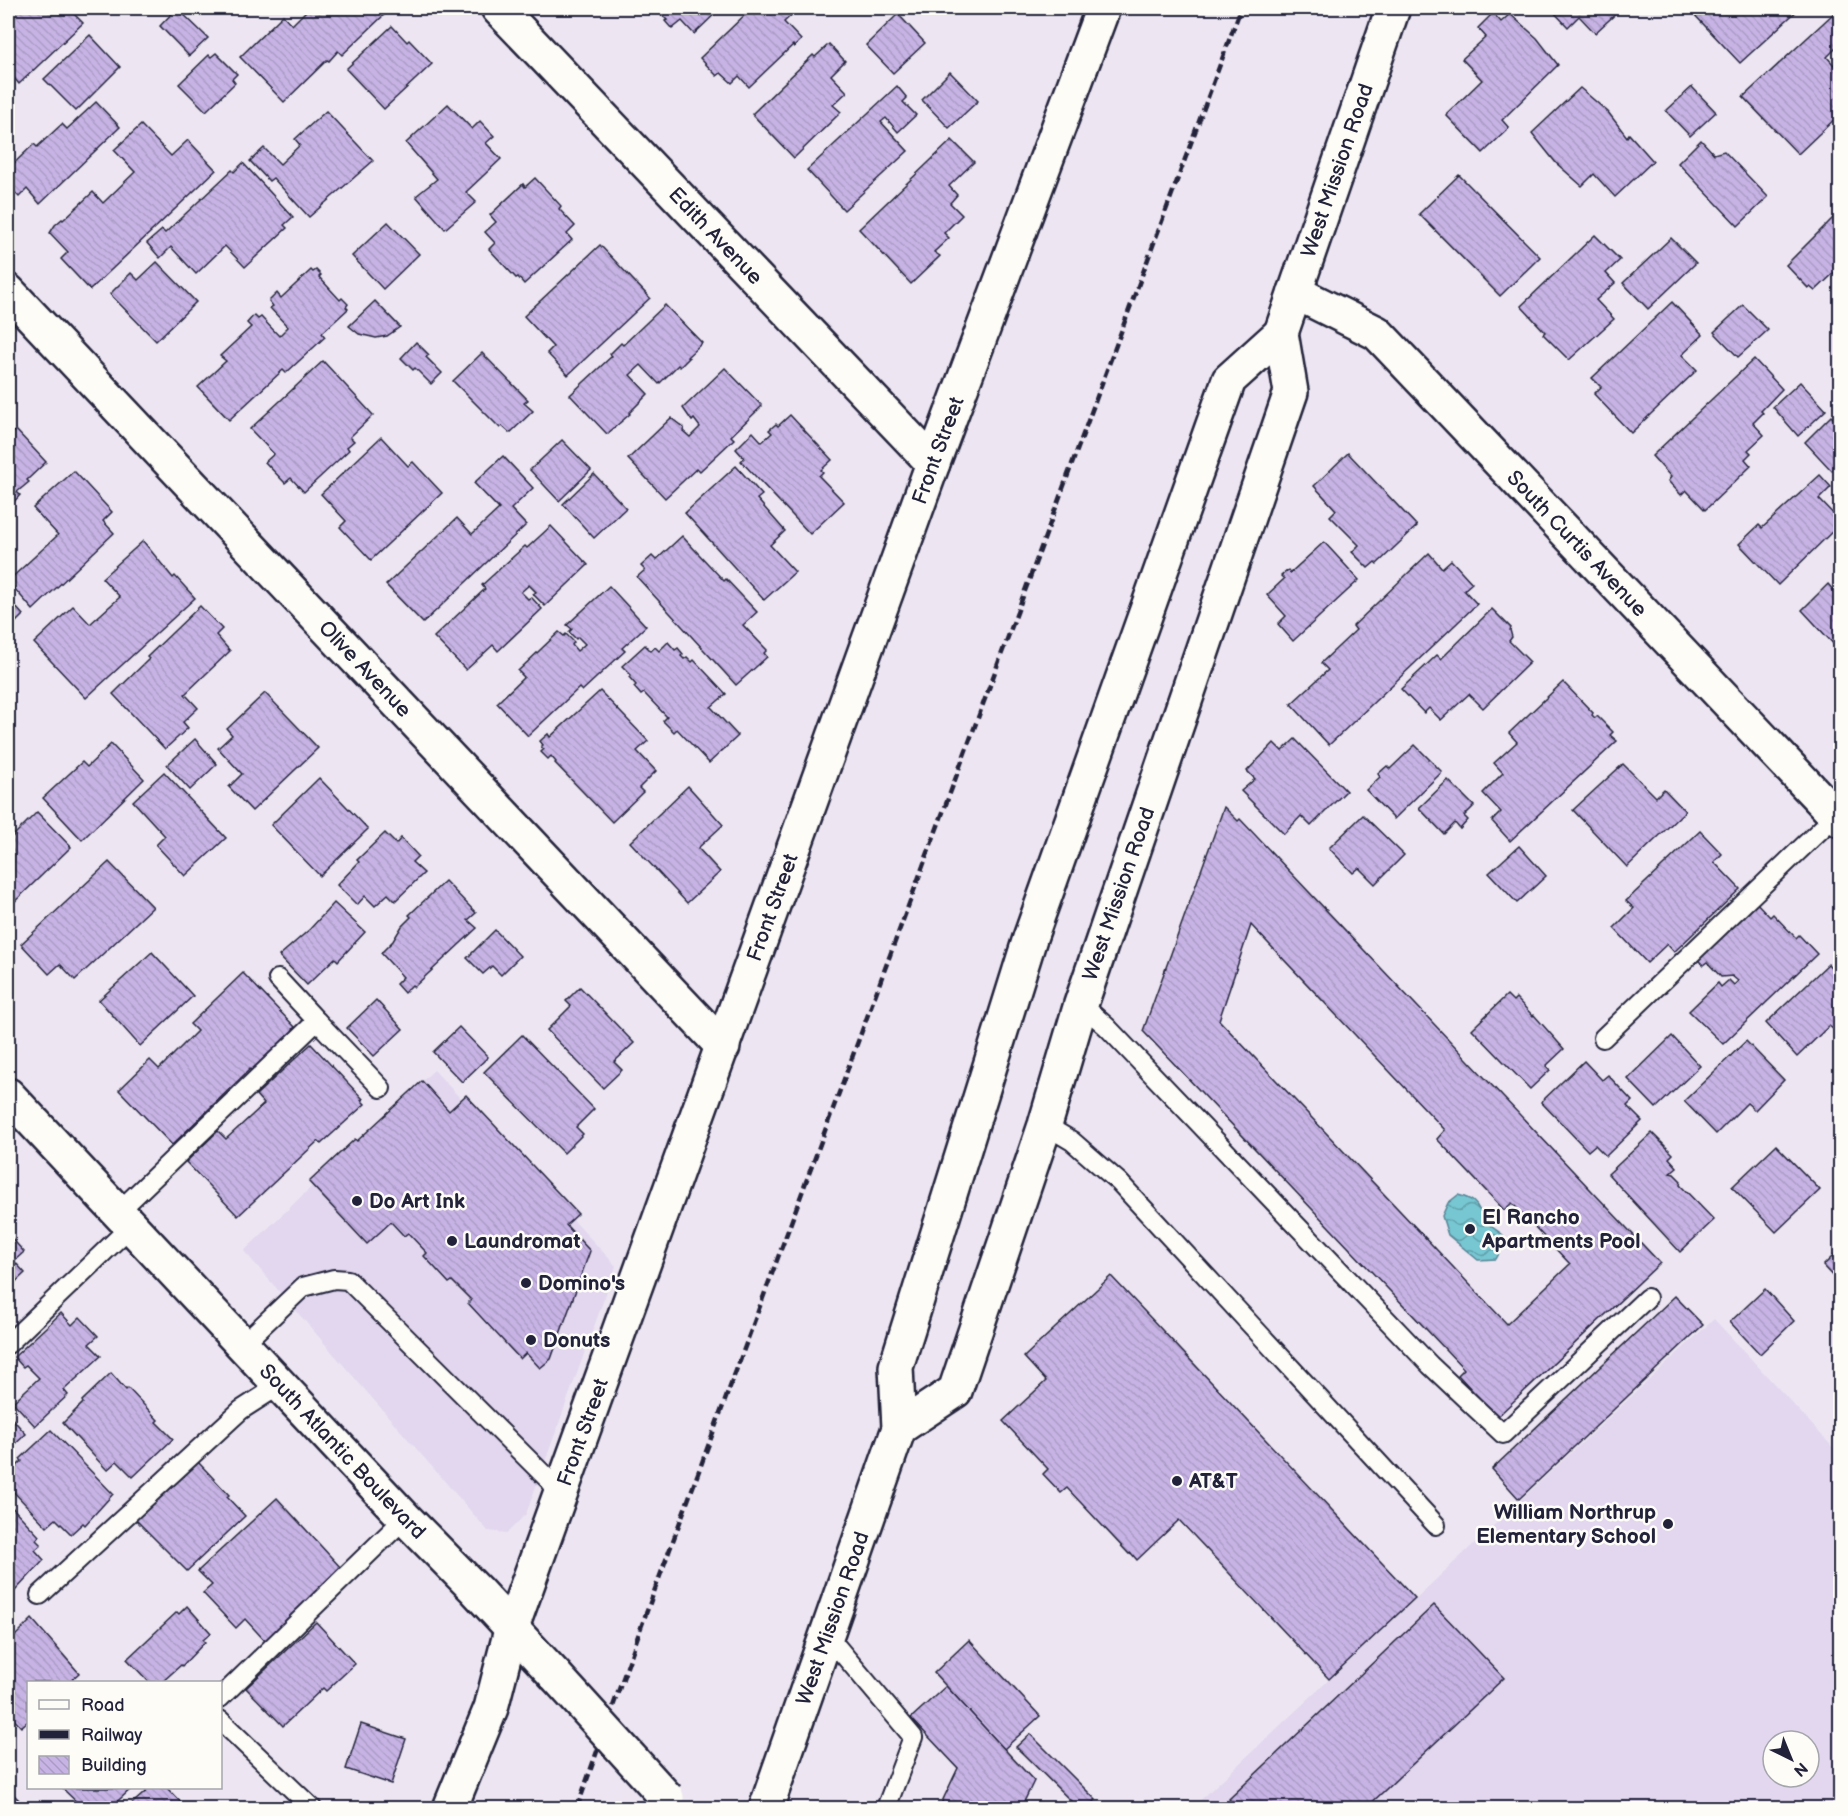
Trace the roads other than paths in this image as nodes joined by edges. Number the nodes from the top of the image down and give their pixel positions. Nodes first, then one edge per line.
1 (498, 8) edge
2 (1103, 8) edge
3 (1393, 8) edge
4 (8, 291) edge
5 (1295, 292) junction
6 (1281, 333) junction
7 (933, 463) junction
8 (1838, 817) edge
9 (278, 979) dead end
10 (1081, 1004) junction
11 (317, 1021) junction
12 (1603, 1038) dead end
13 (723, 1047) junction
14 (381, 1088) dead end
15 (8, 1095) edge
16 (1045, 1125) junction
17 (124, 1220) junction
18 (1647, 1298) dead end
19 (8, 1344) edge
20 (242, 1345) junction
21 (280, 1385) junction
22 (899, 1428) junction
23 (561, 1492) junction
24 (405, 1518) junction
25 (1436, 1525) dead end
26 (40, 1595) dead end
27 (511, 1630) junction
28 (827, 1635) junction
29 (222, 1696) edge
30 (222, 1722) edge
31 (672, 1803) edge
32 (312, 1809) edge
33 (450, 1809) edge
34 (766, 1809) edge
35 (886, 1809) edge

1 - 7 street, Edith Avenue
2 - 7 street, Front Street
3 - 5 street, West Mission Road
4 - 13 street, Olive Avenue
5 - 6 street, West Mission Road
5 - 8 street, South Curtis Avenue
6 - 10 street, West Mission Road
6 - 22 street, West Mission Road
7 - 13 street, Front Street
8 - 12 lane
9 - 11 lane
10 - 16 street, West Mission Road
10 - 18 lane
11 - 14 lane
11 - 17 lane
13 - 23 street, Front Street
15 - 17 street, South Atlantic Boulevard
16 - 22 street, West Mission Road
16 - 25 lane
17 - 19 lane
17 - 20 street, South Atlantic Boulevard
20 - 21 street, South Atlantic Boulevard
20 - 23 lane
21 - 24 street, South Atlantic Boulevard
21 - 26 lane
22 - 28 street, West Mission Road
23 - 27 street, Front Street
24 - 27 street, South Atlantic Boulevard
24 - 29 lane
27 - 31 street, South Atlantic Boulevard, bridge
27 - 33 street, Front Street
28 - 34 street, West Mission Road
28 - 35 lane
30 - 32 lane

